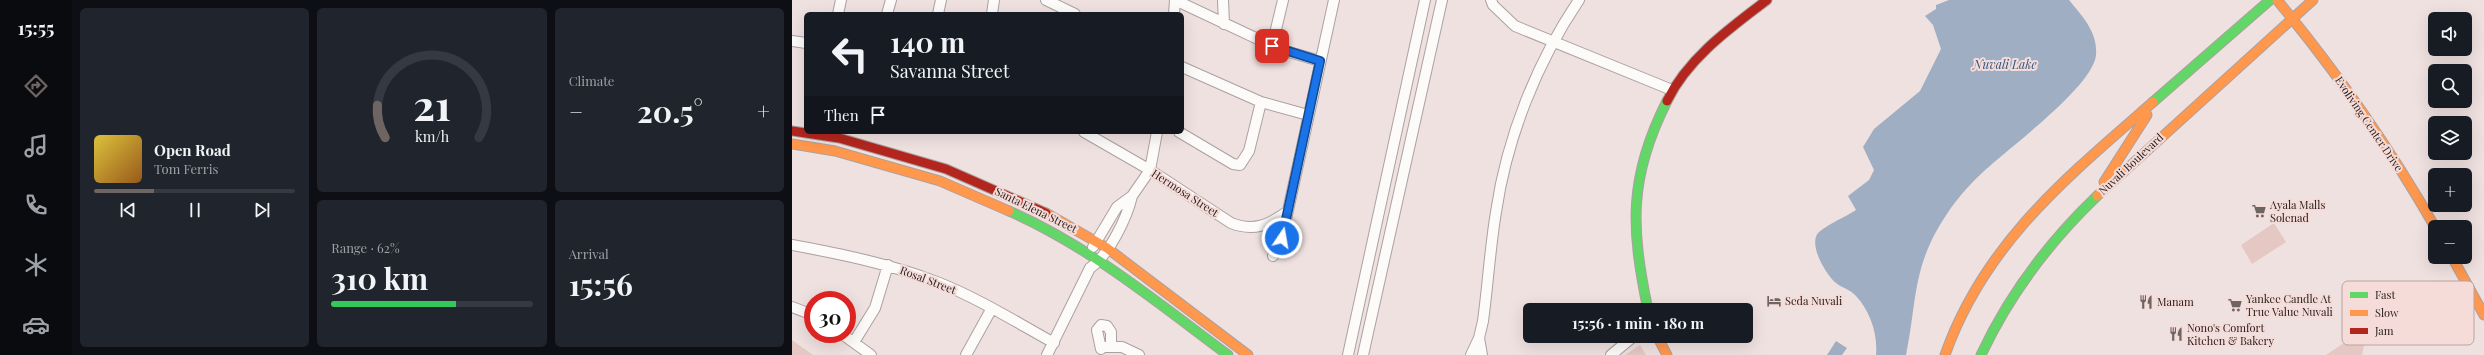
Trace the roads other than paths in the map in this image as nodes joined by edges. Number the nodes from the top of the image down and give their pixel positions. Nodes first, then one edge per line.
1 (841, 0) edge
2 (891, 0) edge
3 (941, 0) edge
4 (994, 0) edge
5 (1046, 0) edge
6 (1175, 0) edge
7 (1223, 0) edge
8 (1283, 0) edge
9 (1334, 0) edge
10 (1425, 0) edge
11 (1442, 0) edge
12 (1491, 0) edge
13 (1579, 0) edge
14 (1767, 0) edge
15 (2270, 0) edge
16 (2277, 0) edge
17 (2313, 0) edge
18 (1753, 4) edge
19 (838, 12) edge
20 (888, 12) edge
21 (938, 12) edge
22 (992, 12) edge
23 (1071, 12) edge
24 (1174, 12) edge
25 (2296, 12) junction
26 (2308, 22) dead end
27 (1224, 24) junction
28 (2316, 32) dead end
29 (792, 41) edge
30 (1554, 42) junction
31 (804, 43) edge
32 (1272, 46) junction
33 (1320, 61) junction
34 (2327, 64) junction
35 (1184, 68) edge
36 (1672, 90) junction
37 (1404, 91) junction
38 (1420, 95) junction
39 (1261, 102) junction
40 (2156, 102) junction
41 (1308, 115) junction
42 (792, 131) edge
43 (804, 133) edge
44 (812, 134) edge
45 (1087, 134) edge
46 (1157, 134) edge
47 (1182, 134) edge
48 (792, 144) edge
49 (1150, 170) junction
50 (1132, 196) junction
51 (2091, 201) junction
52 (1288, 211) junction
53 (2431, 220) edge
54 (1095, 241) junction
55 (792, 245) edge
56 (1107, 248) junction
57 (1089, 254) junction
58 (1273, 256) dead end
59 (1100, 261) junction
60 (2456, 264) edge
61 (888, 265) junction
62 (1090, 268) junction
63 (2466, 281) edge
64 (2474, 295) edge
65 (1646, 303) edge
66 (792, 307) edge
67 (992, 308) junction
68 (2483, 310) edge
69 (804, 312) edge
70 (1479, 338) junction
71 (856, 339) edge
72 (855, 343) edge
73 (1054, 343) junction
74 (1626, 343) edge
75 (1661, 343) edge
76 (1111, 346) junction
77 (1099, 352) edge
78 (871, 355) edge
79 (966, 355) edge
80 (1047, 355) edge
81 (1139, 355) edge
82 (1228, 355) edge
83 (1248, 355) edge
84 (1348, 355) edge
85 (1363, 355) edge
86 (1471, 355) edge
87 (1482, 355) edge
88 (1611, 355) edge
89 (1667, 355) edge
90 (1945, 355) edge
91 (1982, 355) edge

1 - 19 street
2 - 20 street
3 - 21 street
4 - 22 street
5 - 23 street
6 - 24 street
6 - 27 street
7 - 27 street
8 - 32 street
9 - 33 street
10 - 37 street
11 - 38 street
12 - 30 street
13 - 30 street
14 - 18 street
15 - 40 street
16 - 25 street, Evoliving Center Drive
17 - 25 street, Nuvali Boulevard
18 - 36 street
25 - 26 street, Evoliving Center Drive
25 - 34 street, Evoliving Center Drive
25 - 51 street, Nuvali Boulevard
27 - 32 street
28 - 34 street, Evoliving Center Drive
29 - 31 street
30 - 36 street
30 - 70 street
32 - 33 street
33 - 41 street
34 - 53 street, Evoliving Center Drive
35 - 39 street
36 - 65 street
37 - 38 street
37 - 84 street
38 - 85 street
39 - 41 street
39 - 47 street
40 - 51 street
40 - 90 street
41 - 52 street
42 - 43 street, Santa Elena Street
44 - 54 street, Santa Elena Street
45 - 49 street, Hermosa Street
46 - 49 street
48 - 57 street, Santa Elena Street
49 - 50 street
49 - 52 street, Hermosa Street
50 - 54 street
50 - 56 street
51 - 91 street, Nuvali Boulevard
52 - 58 street
54 - 56 street, Santa Elena Street
54 - 57 street
55 - 61 street, Rosal Street
56 - 59 street
56 - 83 street, Santa Elena Street
57 - 59 street, Santa Elena Street
57 - 62 street
59 - 62 street
59 - 82 street, Santa Elena Street
60 - 63 street
61 - 67 street, Rosal Street
61 - 71 street
62 - 73 street
64 - 68 street
66 - 69 street
67 - 73 street, Rosal Street
67 - 79 street
70 - 86 street
70 - 87 street
72 - 78 street
73 - 80 street
74 - 88 street
75 - 89 street
76 - 77 street
76 - 77 street
76 - 81 street

